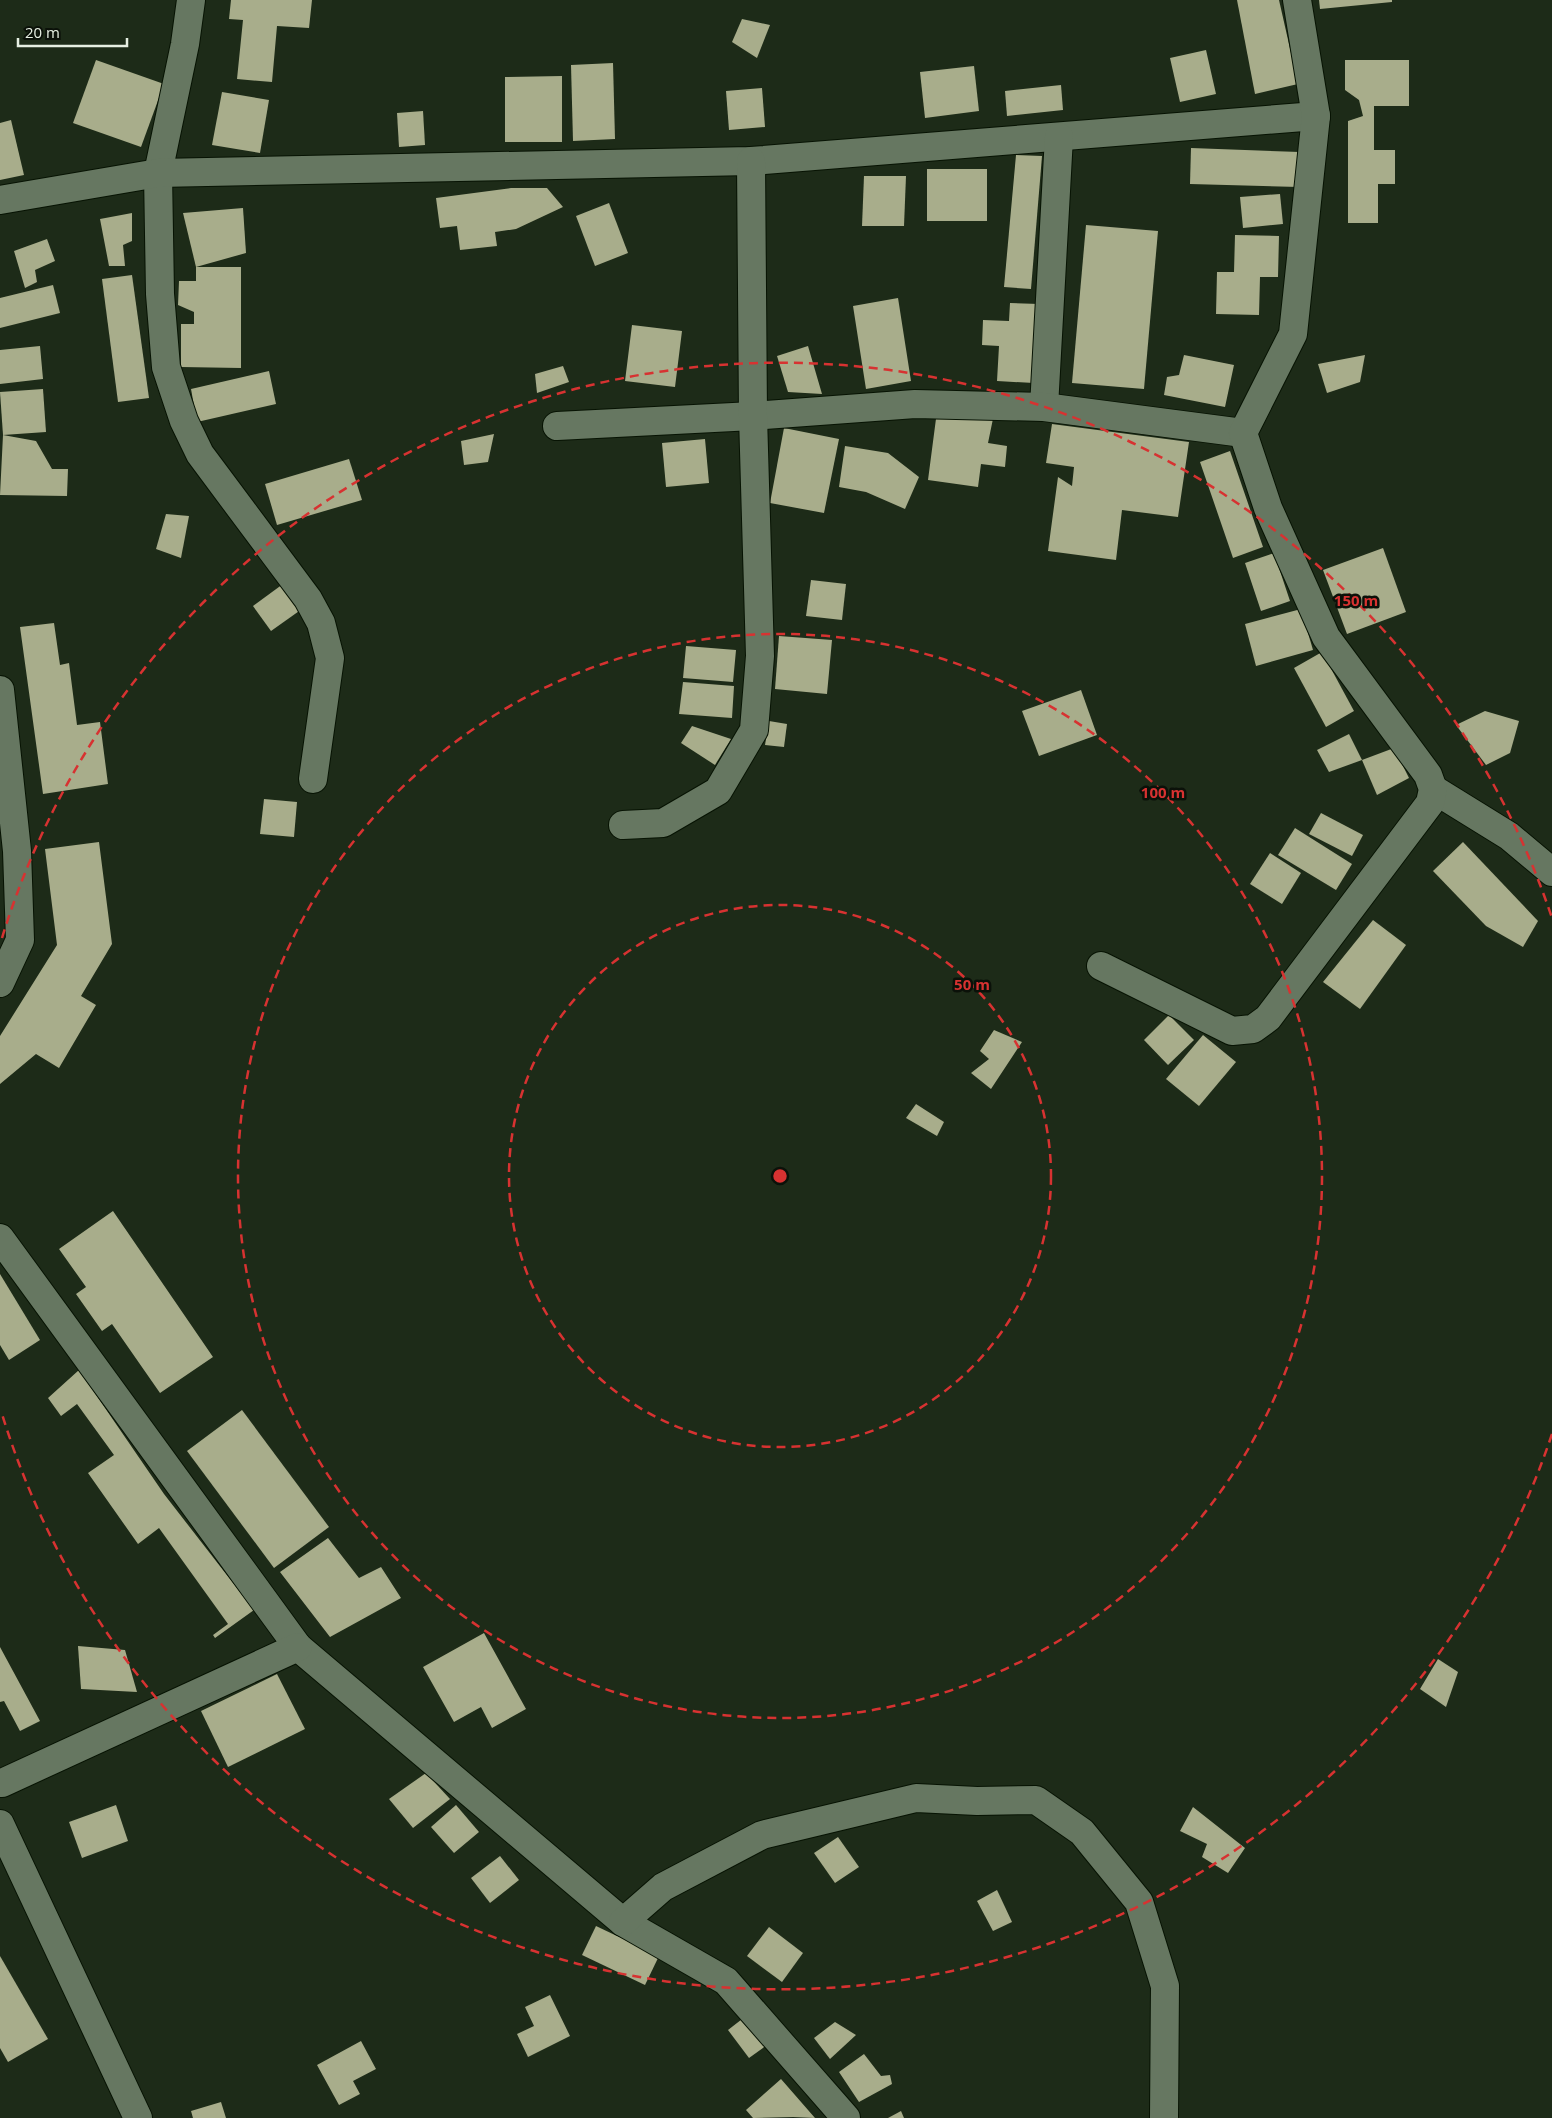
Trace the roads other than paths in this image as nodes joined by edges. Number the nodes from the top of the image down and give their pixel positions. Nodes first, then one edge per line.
1 (190, 0) edge
2 (1297, 0) edge
3 (1316, 116) junction
4 (1059, 137) junction
5 (751, 161) junction
6 (158, 173) junction
7 (0, 200) edge
8 (1044, 407) junction
9 (753, 416) junction
10 (557, 426) dead end
11 (1243, 433) junction
12 (0, 690) edge
13 (313, 779) dead end
14 (1433, 789) junction
15 (623, 825) dead end
16 (1552, 872) edge
17 (1101, 966) dead end
18 (0, 983) edge
19 (0, 1238) edge
20 (298, 1647) junction
21 (1, 1783) edge
22 (0, 1824) edge
23 (623, 1922) junction
24 (138, 2118) edge
25 (846, 2118) edge
26 (1164, 2118) edge

1 - 6 street
2 - 3 street
3 - 4 street
3 - 11 street
4 - 5 street
4 - 8 street
5 - 6 street
5 - 9 street
6 - 7 street
6 - 13 street
8 - 9 street
8 - 11 street
9 - 10 street
9 - 15 street
11 - 14 street
12 - 18 street
14 - 16 street
14 - 17 street
19 - 20 street
20 - 21 street
20 - 23 street
22 - 24 street
23 - 25 street
23 - 26 street

